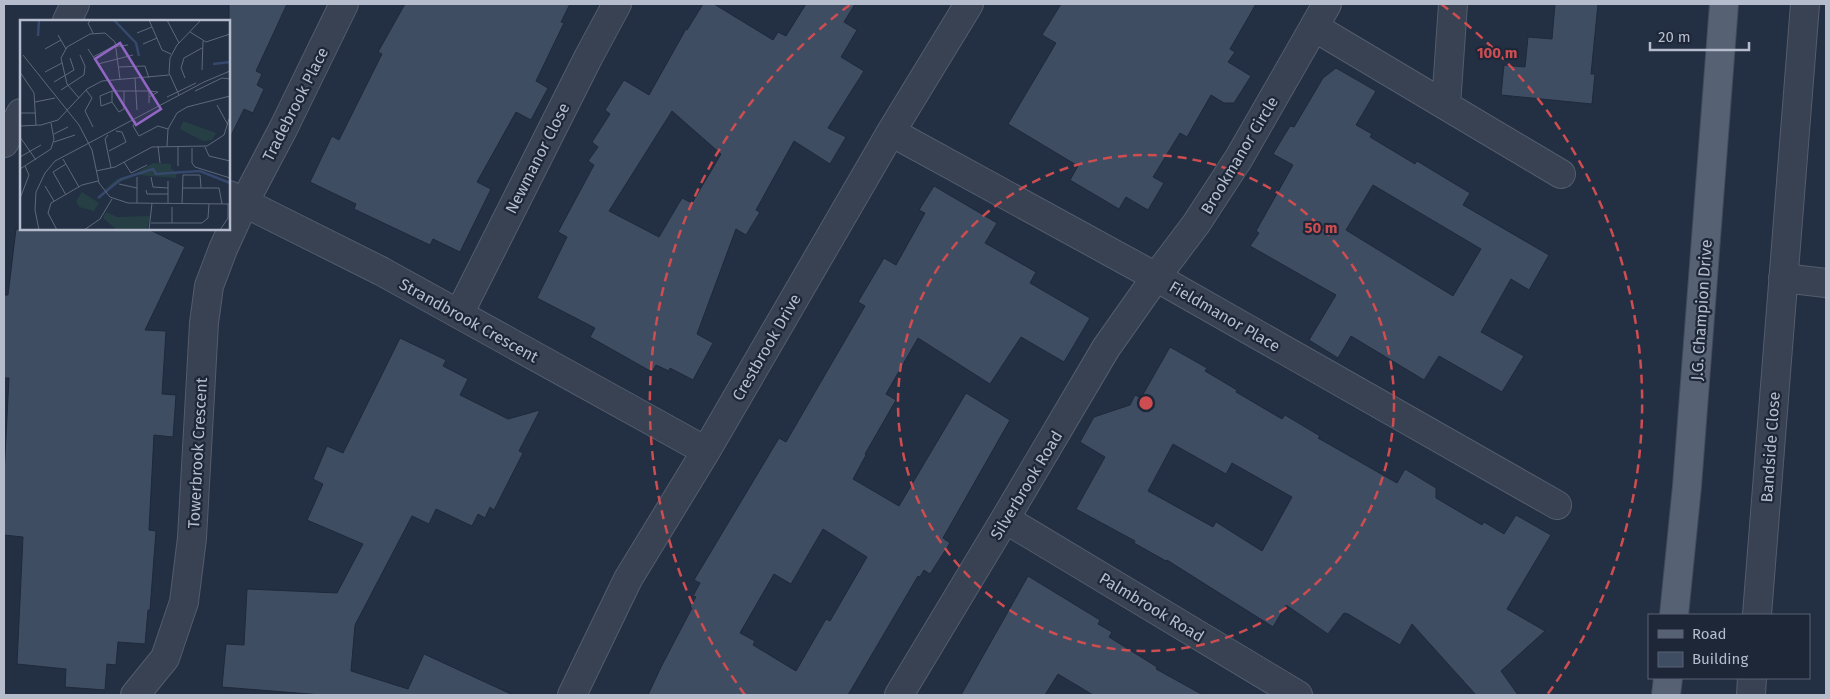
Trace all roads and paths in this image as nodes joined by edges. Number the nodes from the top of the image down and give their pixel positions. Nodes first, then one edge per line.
1 (75, 4) edge
2 (344, 4) edge
3 (617, 4) edge
4 (969, 4) edge
5 (1327, 4) edge
6 (1453, 4) edge
7 (1724, 4) edge
8 (1805, 4) edge
9 (67, 20) edge
10 (1314, 27) junction
11 (4, 102) edge
12 (1446, 105) junction
13 (20, 108) edge
14 (20, 115) edge
15 (891, 132) junction
16 (4, 143) edge
17 (1561, 174) dead end
18 (236, 199) edge
19 (230, 222) edge
20 (228, 230) edge
21 (1156, 277) junction
22 (1783, 278) junction
23 (1826, 283) edge
24 (459, 314) junction
25 (706, 451) junction
26 (1557, 505) dead end
27 (1005, 519) junction
28 (1674, 614) edge
29 (1757, 614) edge
30 (1668, 679) edge
31 (1752, 679) edge
32 (135, 695) edge
33 (572, 695) edge
34 (899, 695) edge
35 (1298, 695) edge
36 (1666, 695) edge
37 (1751, 695) edge

1 - 9 street
2 - 18 street, Tradebrook Place
3 - 24 street, Newmanor Close
4 - 15 street, Crestbrook Drive
5 - 10 street, Brookmanor Circle
6 - 12 street
7 - 28 main road, J.G. Champion Drive
8 - 22 street, Bandside Close
10 - 12 street
10 - 21 street, Brookmanor Circle
11 - 13 street
12 - 17 street
14 - 16 street
15 - 21 street, Fieldmanor Place
15 - 25 street, Crestbrook Drive
18 - 19 street, Towerbrook Crescent
18 - 24 street, Strandbrook Crescent
20 - 32 street, Towerbrook Crescent
21 - 26 street, Fieldmanor Place
21 - 27 street, Silverbrook Road
22 - 23 street
22 - 29 street, Bandside Close
24 - 25 street, Strandbrook Crescent
25 - 33 street, Crestbrook Drive
27 - 34 street, Silverbrook Road
27 - 35 street, Palmbrook Road
30 - 36 main road
31 - 37 street

